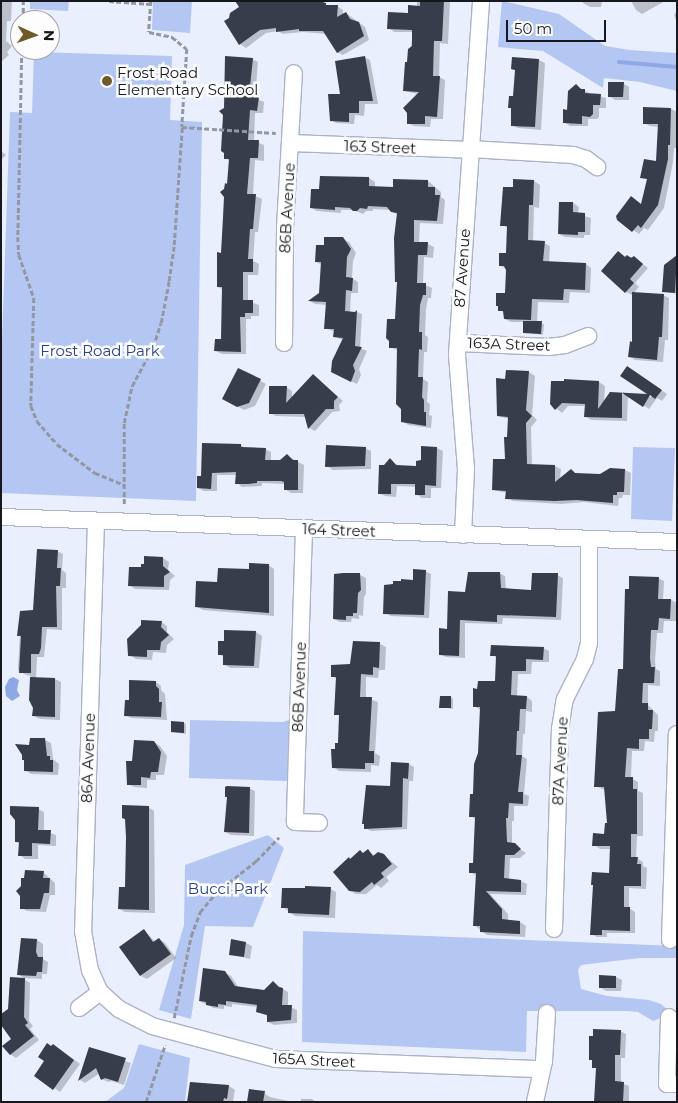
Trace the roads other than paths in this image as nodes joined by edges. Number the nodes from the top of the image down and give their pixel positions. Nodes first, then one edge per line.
1 (481, 1) edge
2 (294, 73) dead end
3 (287, 138) junction
4 (470, 150) junction
5 (597, 167) dead end
6 (588, 336) dead end
7 (284, 343) dead end
8 (458, 343) junction
9 (1, 517) edge
10 (96, 520) junction
11 (304, 528) junction
12 (463, 534) junction
13 (589, 539) junction
14 (677, 542) edge
15 (677, 734) edge
16 (319, 823) dead end
17 (554, 929) dead end
18 (670, 940) dead end
19 (100, 992) junction
20 (79, 1008) dead end
21 (547, 1013) dead end
22 (669, 1018) dead end
23 (542, 1069) junction
24 (677, 1084) edge
25 (535, 1102) edge

1 - 4 street, 87 Avenue
2 - 3 street, 86B Avenue
3 - 4 street, 163 Street
3 - 7 street, 86B Avenue
4 - 5 street, 163 Street
4 - 8 street, 87 Avenue
6 - 8 street, 163A Street
8 - 12 street, 87 Avenue
9 - 10 street, 164 Street
10 - 11 street, 164 Street
10 - 19 street, 86A Avenue
11 - 12 street, 164 Street
11 - 16 street, 86B Avenue
12 - 13 street, 164 Street
13 - 14 street, 164 Street
13 - 17 street, 87A Avenue
15 - 18 street
19 - 20 street
19 - 23 street, 165A Street
21 - 23 street
22 - 24 street
23 - 25 street

